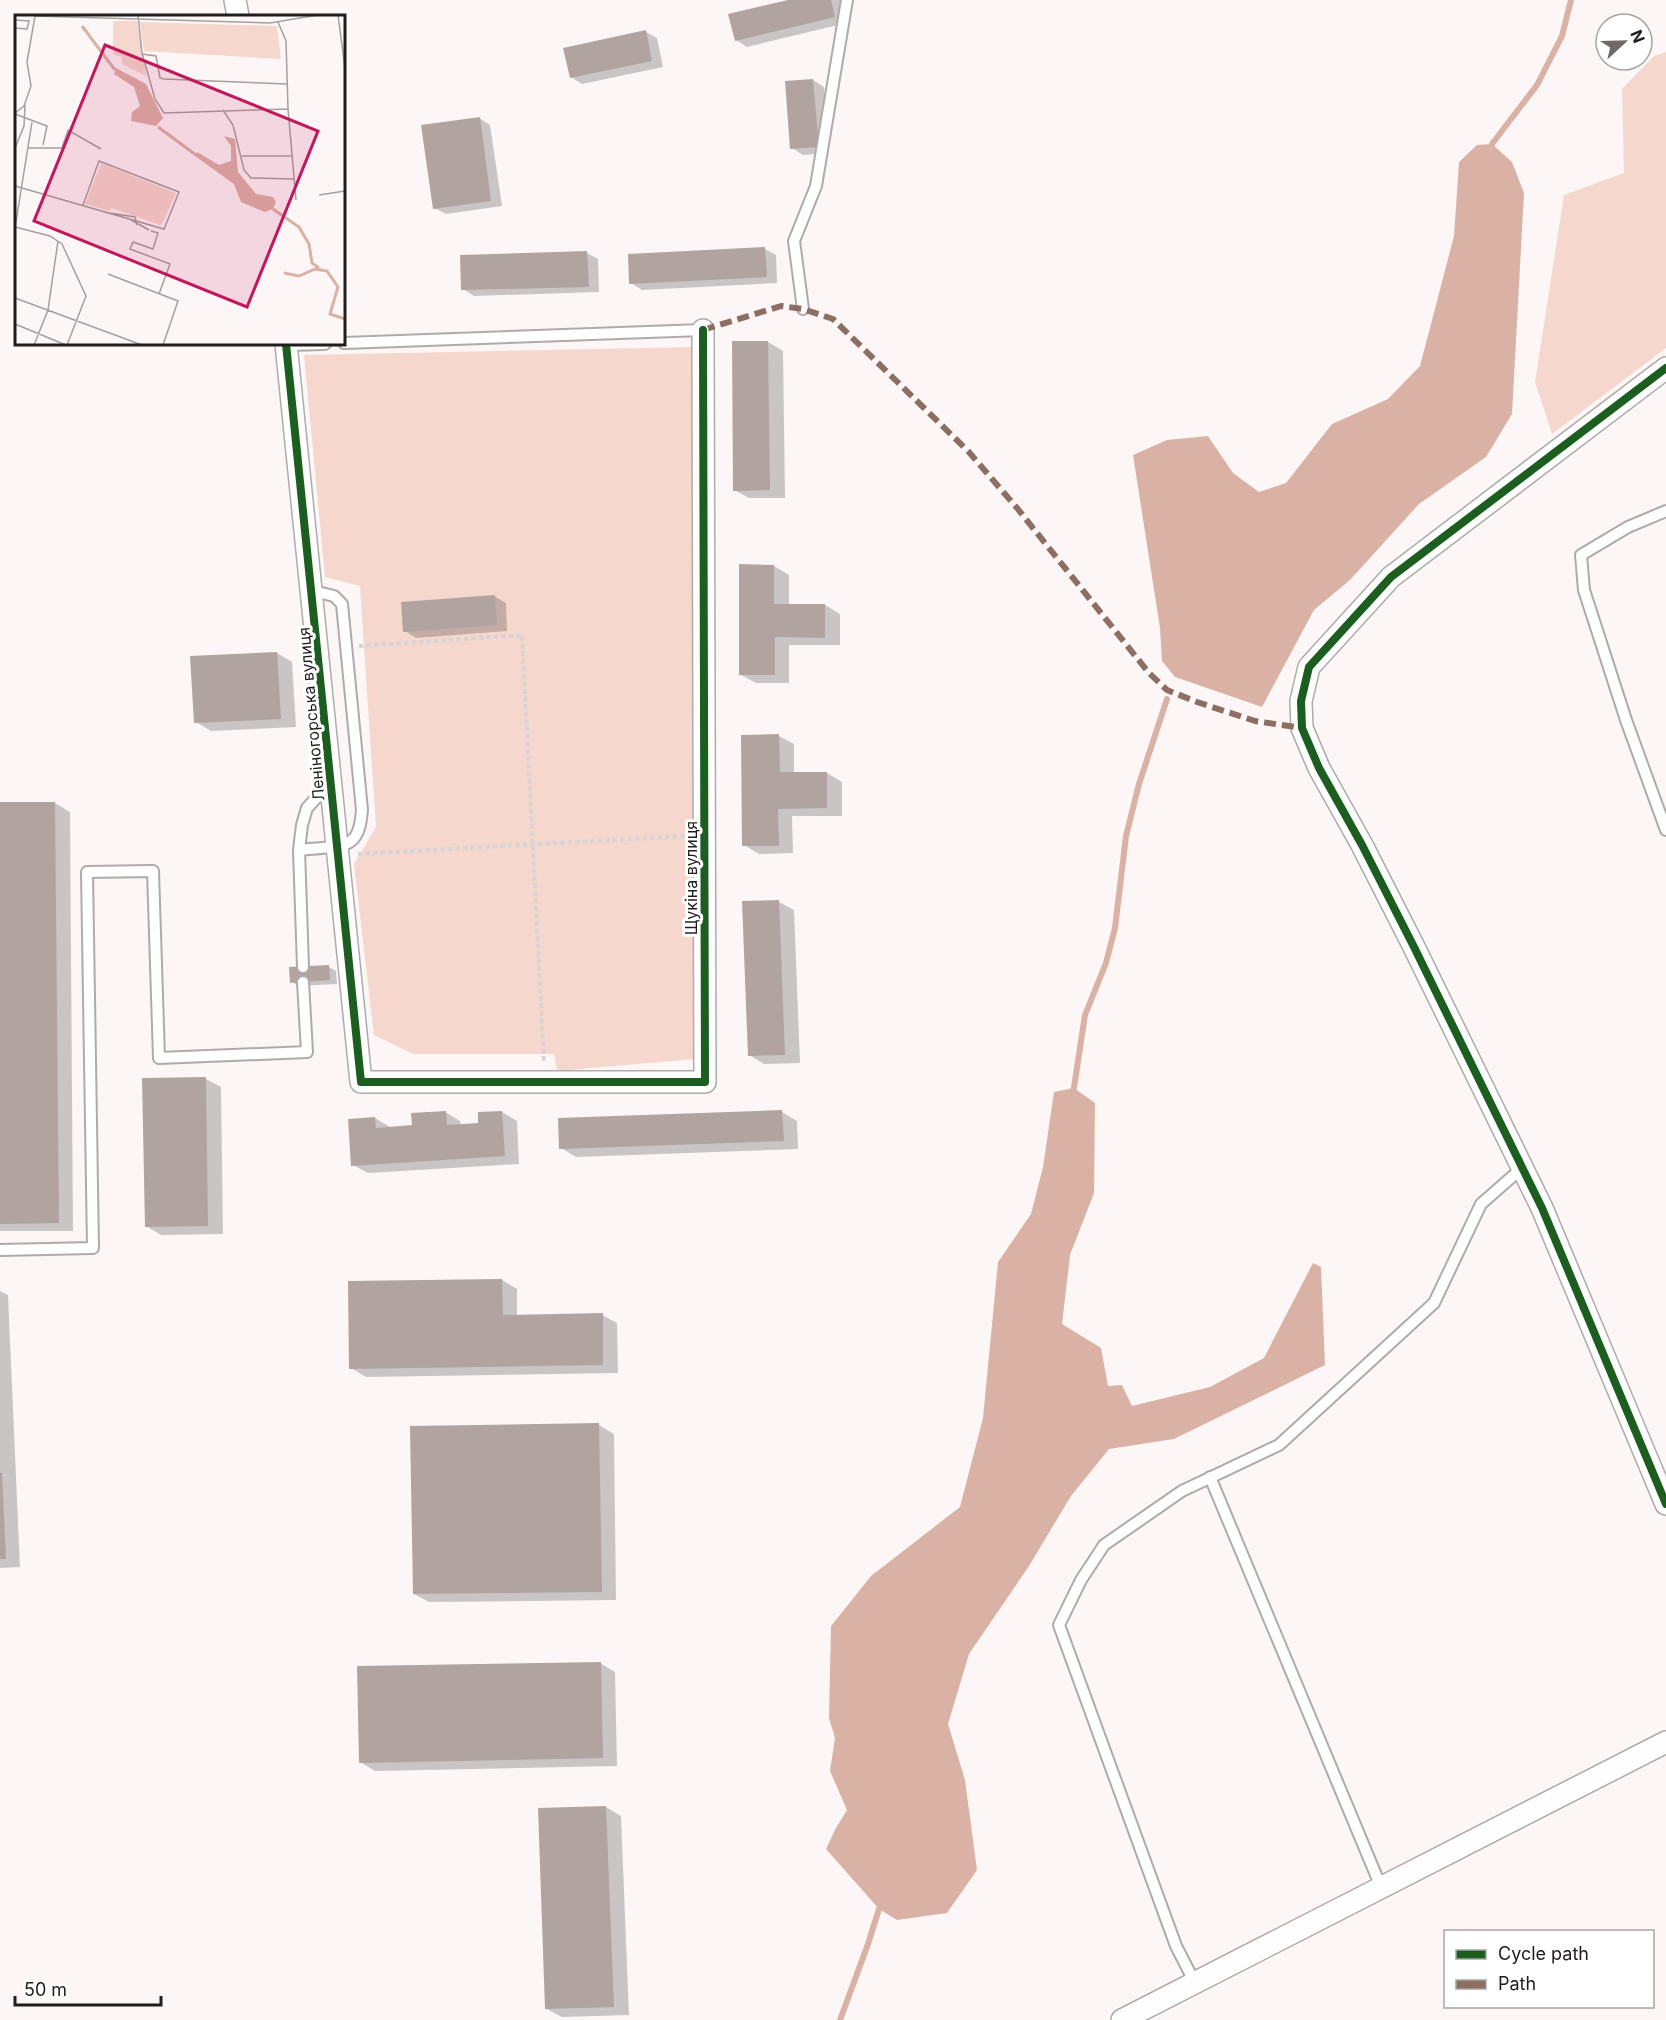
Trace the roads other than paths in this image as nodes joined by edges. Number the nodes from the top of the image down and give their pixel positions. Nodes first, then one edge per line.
1 (235, 0) edge
2 (847, 0) edge
3 (238, 15) edge
4 (803, 309) dead end
5 (703, 330) joint
6 (345, 343) edge
7 (286, 345) edge
8 (1666, 368) edge
9 (1666, 511) edge
10 (313, 591) junction
11 (331, 782) junction
12 (1666, 830) edge
13 (299, 850) junction
14 (338, 851) junction
15 (303, 967) dead end
16 (303, 982) dead end
17 (361, 1082) joint
18 (1522, 1168) junction
19 (0, 1250) edge
20 (1210, 1477) junction
21 (1666, 1504) edge
22 (1666, 1742) edge
23 (1381, 1887) junction
24 (1195, 1983) junction
25 (1122, 2020) edge

1 - 3 street
2 - 4 lane
5 - 6 lane
5 - 17 street, Щукіна вулиця
7 - 10 street, Леніногорська вулиця
8 - 18 street
9 - 12 lane
10 - 11 street, Леніногорська вулиця
10 - 14 lane
11 - 13 lane
11 - 14 street, Леніногорська вулиця
13 - 14 lane
13 - 15 lane
14 - 17 street, Леніногорська вулиця
16 - 19 lane
18 - 20 lane
18 - 21 street
20 - 23 lane
20 - 24 lane
22 - 23 street
23 - 24 street
24 - 25 street

